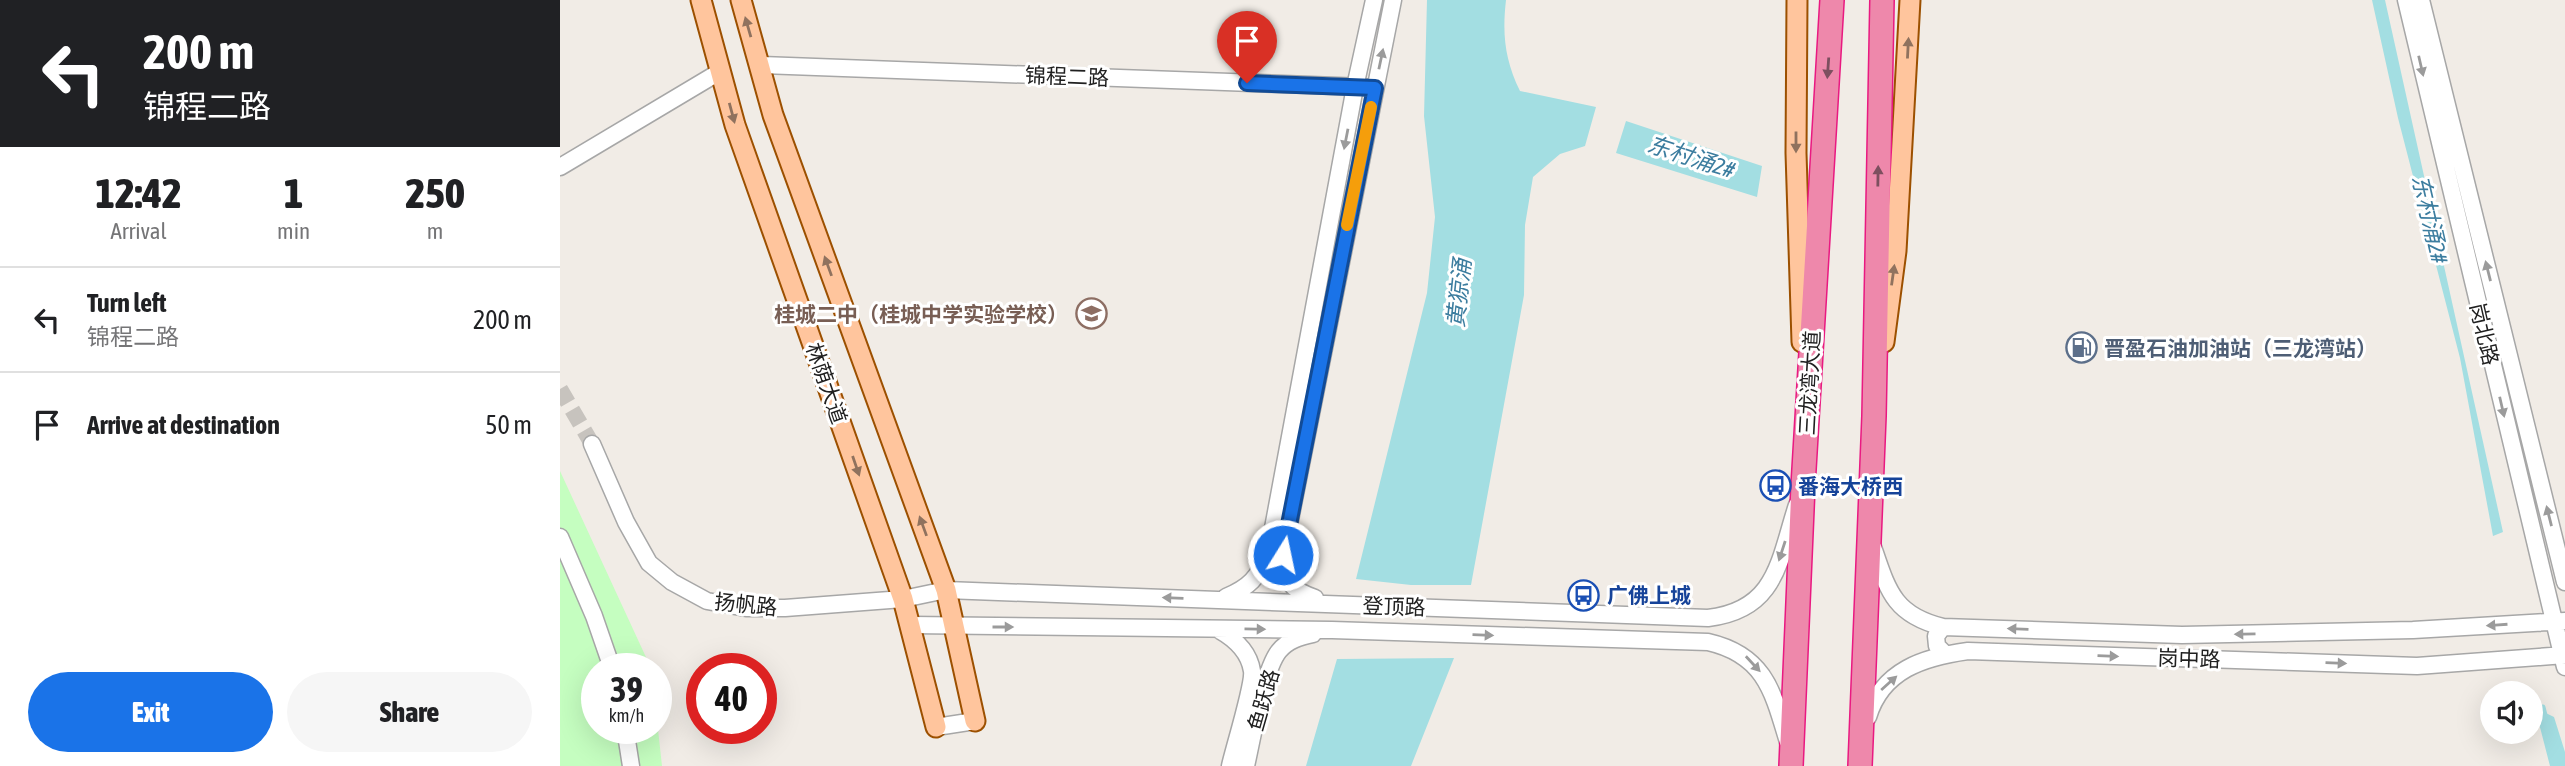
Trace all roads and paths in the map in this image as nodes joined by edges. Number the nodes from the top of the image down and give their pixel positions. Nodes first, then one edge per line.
1 (701, 0) edge
2 (741, 0) edge
3 (1374, 0) edge
4 (1394, 0) edge
5 (1797, 0) edge
6 (1832, 0) edge
7 (1882, 0) edge
8 (1910, 0) edge
9 (2406, 0) edge
10 (2421, 0) edge
11 (759, 65) junction
12 (721, 71) junction
13 (1355, 87) junction
14 (1375, 88) junction
15 (560, 167) edge
16 (1874, 416) junction
17 (1806, 439) junction
18 (592, 444) tunnel mouth
19 (1803, 486) junction
20 (560, 537) edge
21 (1870, 537) junction
22 (2565, 582) edge
23 (946, 590) junction
24 (903, 598) junction
25 (1219, 599) junction
26 (1331, 604) junction
27 (1708, 618) junction
28 (2559, 621) edge
29 (911, 625) junction
30 (954, 626) junction
31 (1943, 627) junction
32 (1217, 629) junction
33 (1332, 630) junction
34 (1708, 642) junction
35 (607, 653) edge
36 (1945, 654) junction
37 (2564, 659) edge
38 (975, 722) joint
39 (936, 727) joint
40 (1861, 743) junction
41 (628, 744) edge
42 (1790, 762) edge
43 (631, 766) edge
44 (1230, 766) edge
45 (1246, 766) edge
46 (1861, 766) edge

1 - 12 main road, 林荫大道
11 -> 2 main road, 林荫大道
3 - 13 street
14 -> 4 street
5 -> 17 main road
6 -> 17 highway, 三龙湾大道
16 -> 7 highway
16 -> 8 main road
9 -> 28 street, 岗北路
22 -> 10 street, 岗北路
11 - 13 street, 锦程二路
23 -> 11 main road, 林荫大道
12 - 15 street
12 -> 24 main road, 林荫大道
13 - 14 street, 锦程二路
13 -> 25 street
14 - 26 street
16 - 21 highway
17 - 19 highway, 三龙湾大道
18 - 24 street, 扬帆路
19 -> 27 street, 登顶路
19 - 42 highway, 三龙湾大道
20 - 35 street
21 - 31 street, 岗中路
21 - 40 highway
23 - 24 street, 登顶路
25 -> 23 street, 登顶路
23 - 30 main road, 林荫大道
24 - 29 main road, 林荫大道
25 - 26 street, 登顶路
26 - 27 street, 登顶路
27 - 34 street
28 -> 31 street, 岗中路
28 - 37 street, 岗北路
29 - 30 street, 登顶路
29 - 39 main road, 林荫大道
30 -> 32 street, 登顶路
30 - 38 main road, 林荫大道
31 - 36 street
32 -> 33 street, 登顶路
32 - 44 street, 鱼跃路
33 -> 34 street, 登顶路
33 - 45 street, 鱼跃路
34 -> 42 street, 登顶路
36 -> 37 street, 岗中路
40 -> 36 street, 岗中路
38 - 39 street
40 - 46 highway
41 - 43 street

